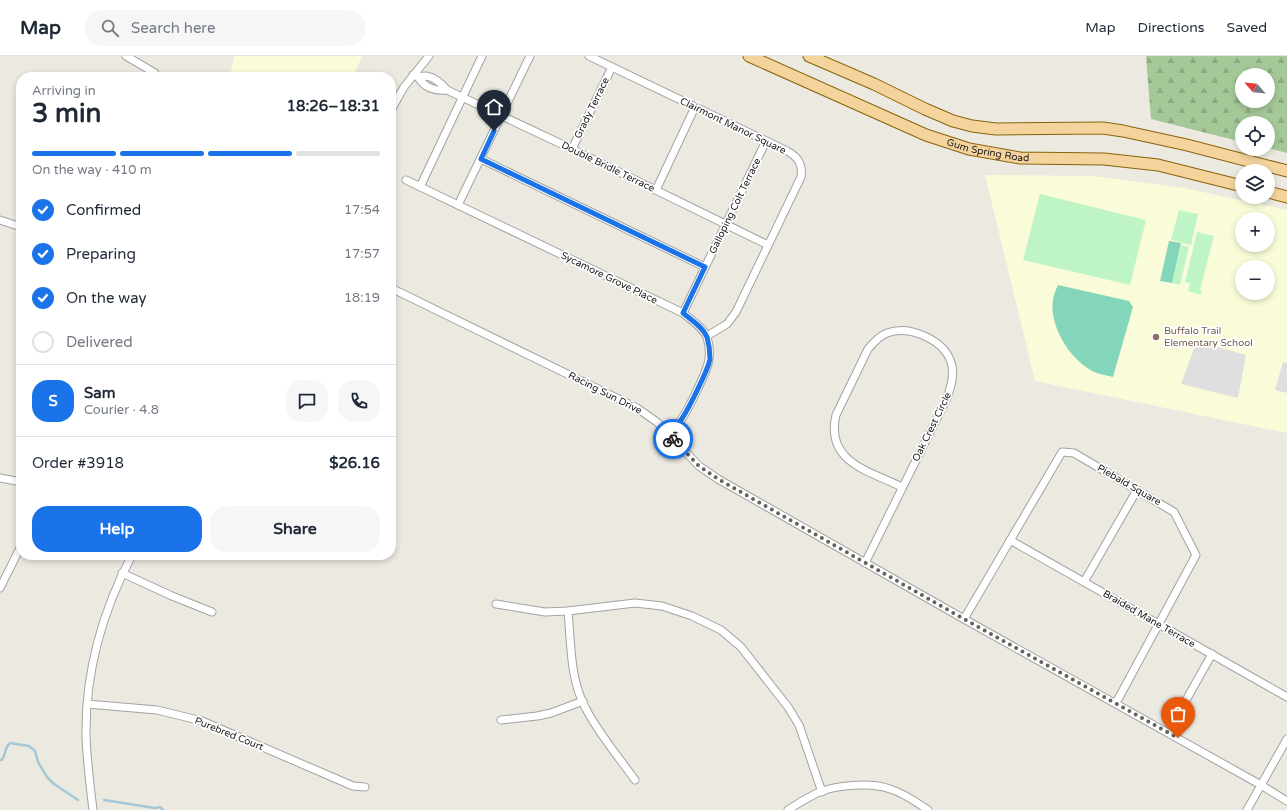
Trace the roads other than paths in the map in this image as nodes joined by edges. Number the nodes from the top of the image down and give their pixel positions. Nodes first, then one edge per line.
1 (126, 56) edge
2 (429, 56) edge
3 (482, 56) edge
4 (530, 56) edge
5 (589, 56) edge
6 (749, 56) edge
7 (809, 56) edge
8 (612, 67) junction
9 (153, 72) edge
10 (416, 76) junction
11 (462, 98) junction
12 (396, 103) edge
13 (695, 107) junction
14 (501, 116) junction
15 (766, 141) junction
16 (572, 149) junction
17 (481, 159) junction
18 (1287, 171) edge
19 (406, 180) dead end
20 (1235, 184) edge
21 (420, 187) junction
22 (656, 190) junction
23 (1275, 194) edge
24 (1287, 197) edge
25 (458, 205) junction
26 (0, 220) edge
27 (727, 224) junction
28 (16, 225) edge
29 (768, 245) junction
30 (705, 267) junction
31 (396, 290) edge
32 (683, 313) junction
33 (706, 336) junction
34 (669, 435) junction
35 (0, 478) edge
36 (16, 481) edge
37 (902, 487) junction
38 (1137, 490) junction
39 (1010, 540) junction
40 (16, 556) edge
41 (129, 560) edge
42 (865, 562) junction
43 (122, 573) junction
44 (1084, 582) junction
45 (0, 588) edge
46 (496, 604) dead end
47 (212, 612) dead end
48 (568, 612) junction
49 (964, 619) junction
50 (1159, 624) junction
51 (1212, 654) junction
52 (1287, 698) edge
53 (583, 701) junction
54 (1116, 703) junction
55 (87, 704) junction
56 (1176, 718) dead end
57 (501, 720) dead end
58 (1287, 740) edge
59 (635, 780) dead end
60 (1261, 785) junction
61 (365, 787) dead end
62 (822, 792) junction
63 (1287, 801) edge
64 (93, 810) edge
65 (788, 810) edge
66 (928, 810) edge
67 (1247, 810) edge

1 - 9 street
2 - 10 street
3 - 11 street
4 - 14 street
5 - 8 street, Clairmont Manor Square
6 - 20 main road, Gum Spring Road
7 - 18 main road, Gum Spring Road
8 - 13 street, Clairmont Manor Square
8 - 16 street, Grady Terrace
10 - 11 street, Double Bridle Terrace
10 - 12 street
11 - 14 street, Double Bridle Terrace
11 - 21 street
13 - 15 street, Clairmont Manor Square
13 - 22 street
14 - 16 street, Double Bridle Terrace
14 - 17 street
15 - 27 street, Galloping Colt Terrace
15 - 29 street, Clairmont Manor Square
16 - 22 street, Double Bridle Terrace
17 - 25 street
17 - 30 street
19 - 21 street, Sycamore Grove Place
21 - 25 street, Sycamore Grove Place
22 - 27 street, Double Bridle Terrace
23 - 24 main road
25 - 32 street, Sycamore Grove Place
26 - 28 street
27 - 29 street, Double Bridle Terrace
27 - 30 street, Galloping Colt Terrace
29 - 33 street, Clairmont Manor Square
30 - 32 street, Galloping Colt Terrace
31 - 34 street, Racing Sun Drive
32 - 33 street, Sycamore Grove Place
33 - 34 street, Sycamore Grove Place
34 - 42 street, Racing Sun Drive
35 - 36 street
37 - 37 street, Oak Crest Circle
37 - 42 street, Oak Crest Circle
38 - 39 street, Piebald Square
38 - 44 street
38 - 50 street, Piebald Square
39 - 44 street, Braided Mane Terrace
39 - 49 street, Piebald Square
40 - 45 street
41 - 43 street
42 - 49 street, Racing Sun Drive
43 - 47 street
43 - 55 street
44 - 50 street, Braided Mane Terrace
46 - 48 street
48 - 53 street
48 - 62 street
49 - 54 street, Racing Sun Drive
50 - 51 street, Braided Mane Terrace
50 - 54 street, Piebald Square
51 - 52 street, Braided Mane Terrace
51 - 56 street
53 - 57 street
53 - 59 street
54 - 60 street, Racing Sun Drive
55 - 61 street, Purebred Court
55 - 64 street
58 - 60 street
60 - 63 street, Racing Sun Drive
60 - 67 street
62 - 65 street
62 - 66 street

